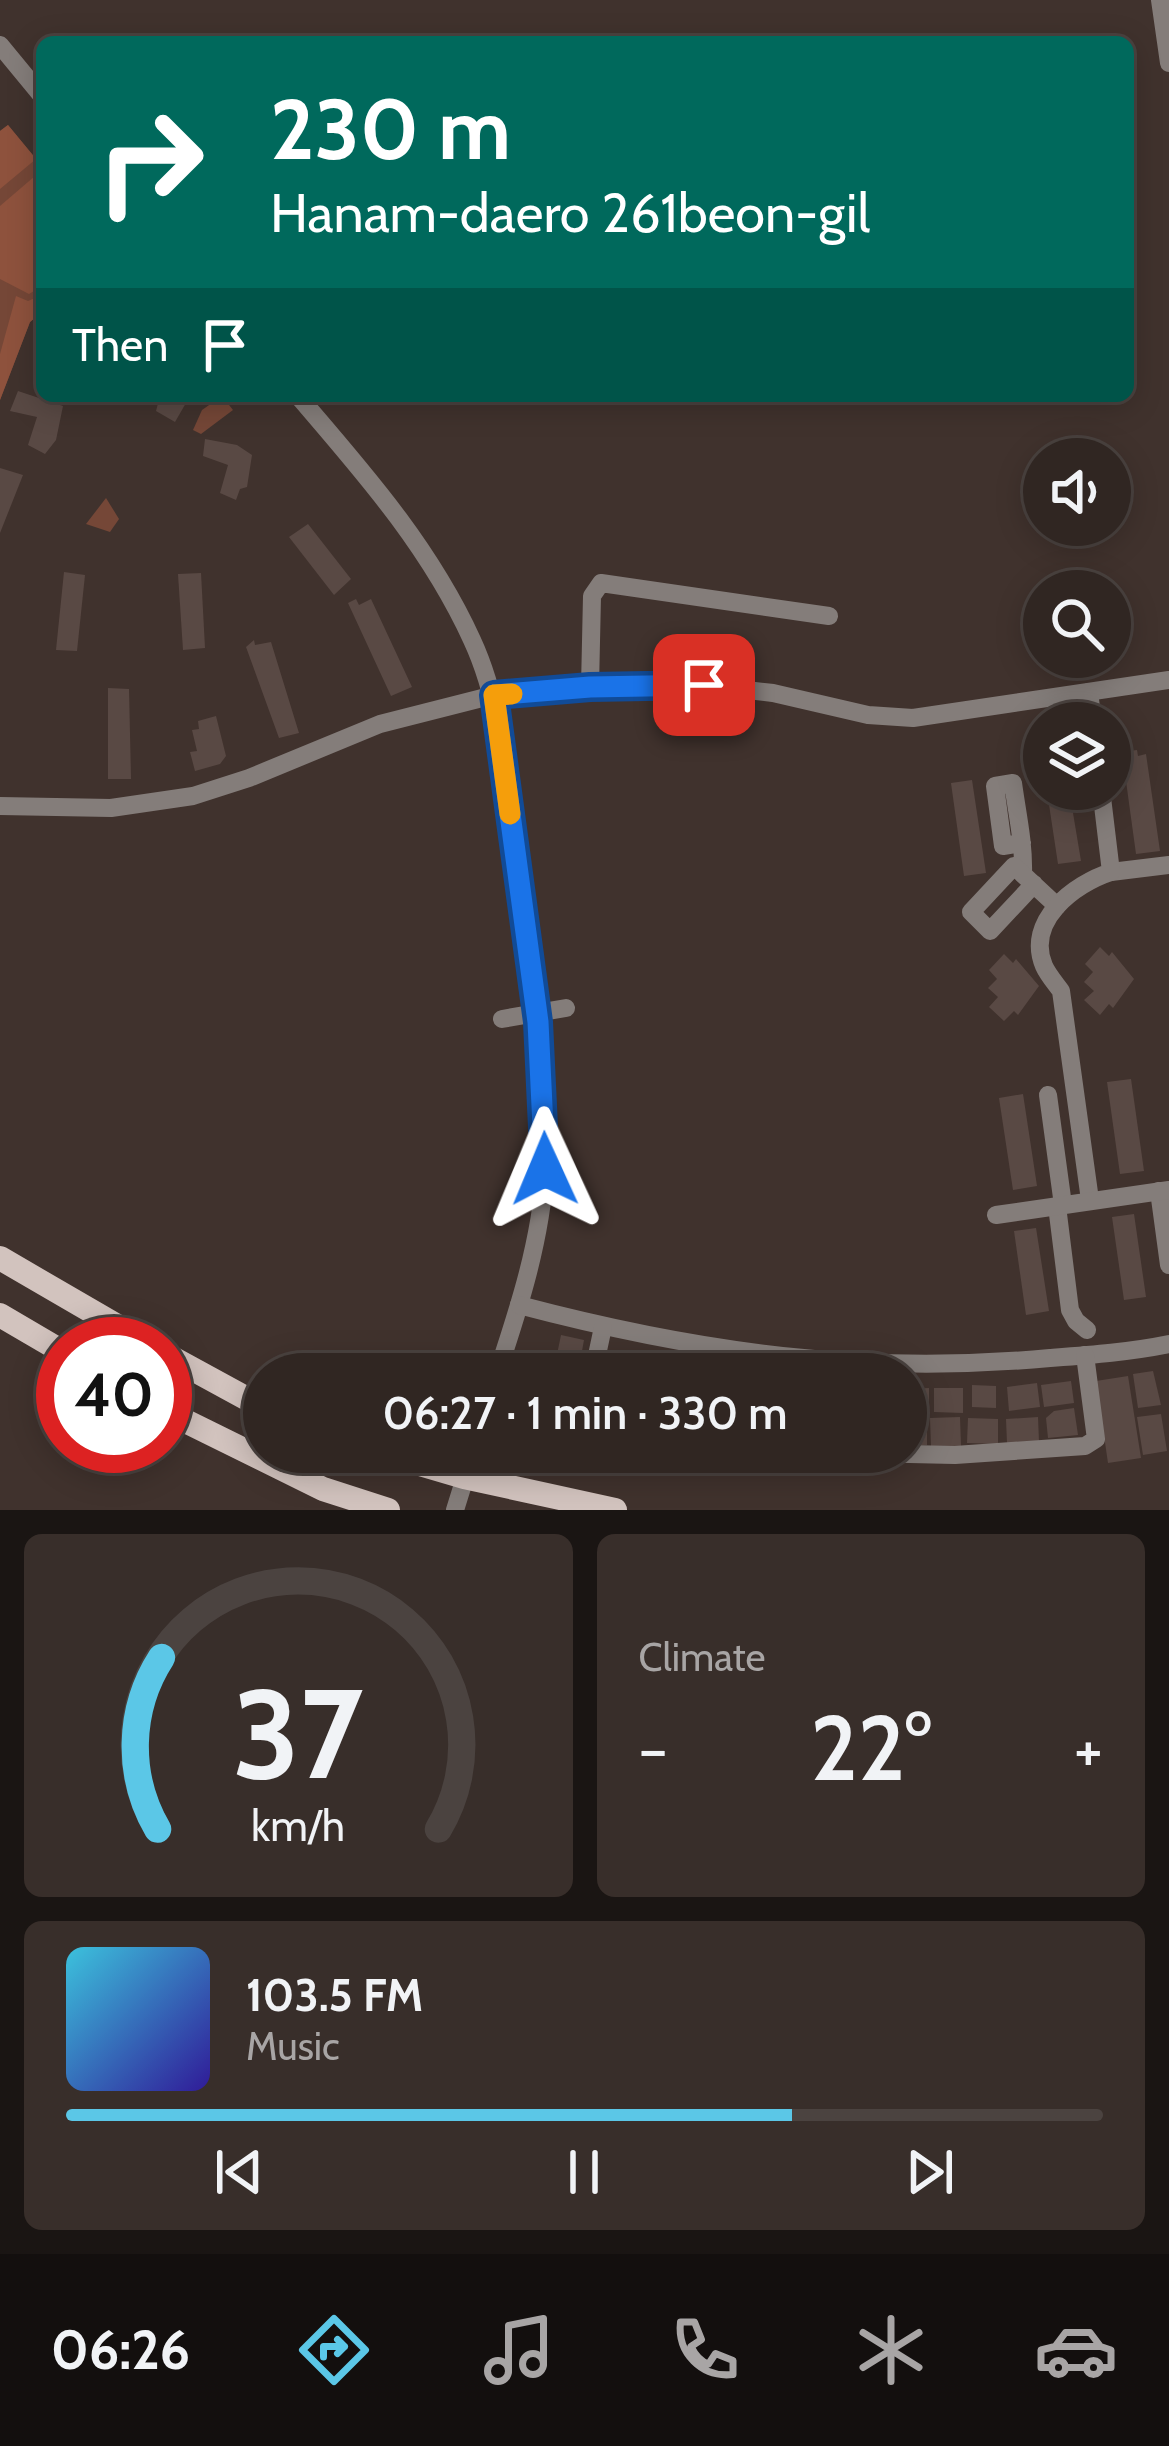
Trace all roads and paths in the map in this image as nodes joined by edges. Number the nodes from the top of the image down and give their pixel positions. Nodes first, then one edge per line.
1 (1160, 0) edge
2 (0, 45) edge
3 (1169, 64) edge
4 (36, 89) edge
5 (303, 402) edge
6 (830, 616) dead end
7 (1169, 680) edge
8 (590, 687) junction
9 (1089, 692) junction
10 (494, 695) junction
11 (1090, 702) edge
12 (0, 806) edge
13 (1104, 810) edge
14 (1022, 843) dead end
15 (1169, 865) edge
16 (1111, 872) junction
17 (1057, 906) junction
18 (566, 1008) dead end
19 (502, 1019) dead end
20 (1048, 1095) dead end
21 (1164, 1191) edge
22 (1090, 1201) junction
23 (1060, 1205) junction
24 (996, 1215) dead end
25 (0, 1258) edge
26 (1169, 1264) edge
27 (520, 1305) junction
28 (0, 1315) edge
29 (102, 1317) edge
30 (603, 1327) junction
31 (1087, 1330) dead end
32 (36, 1336) edge
33 (1169, 1344) edge
34 (504, 1353) edge
35 (597, 1353) edge
36 (742, 1353) edge
37 (1085, 1355) junction
38 (927, 1365) edge
39 (192, 1369) edge
40 (243, 1397) edge
41 (192, 1425) edge
42 (927, 1454) edge
43 (448, 1473) edge
44 (466, 1473) edge
45 (464, 1478) junction
46 (388, 1510) edge
47 (455, 1510) edge
48 (615, 1510) edge

1 - 3 street
2 - 4 street
5 - 10 street
6 - 8 street
7 - 9 street
8 - 9 street
8 - 10 street
9 - 11 street
10 - 12 street
10 - 27 street
13 - 16 street
14 - 17 street
15 - 16 street
16 - 17 street
17 - 22 street
18 - 19 street, bridge
20 - 23 street
21 - 22 street
21 - 26 street
22 - 23 street
23 - 24 street
23 - 31 street
25 - 29 main road
27 - 30 street
27 - 34 street
28 - 32 main road
30 - 35 street
30 - 36 street
33 - 37 street
37 - 38 street
37 - 42 street
39 - 40 main road
41 - 46 main road
43 - 45 main road
44 - 45 street
45 - 47 street
45 - 48 main road

